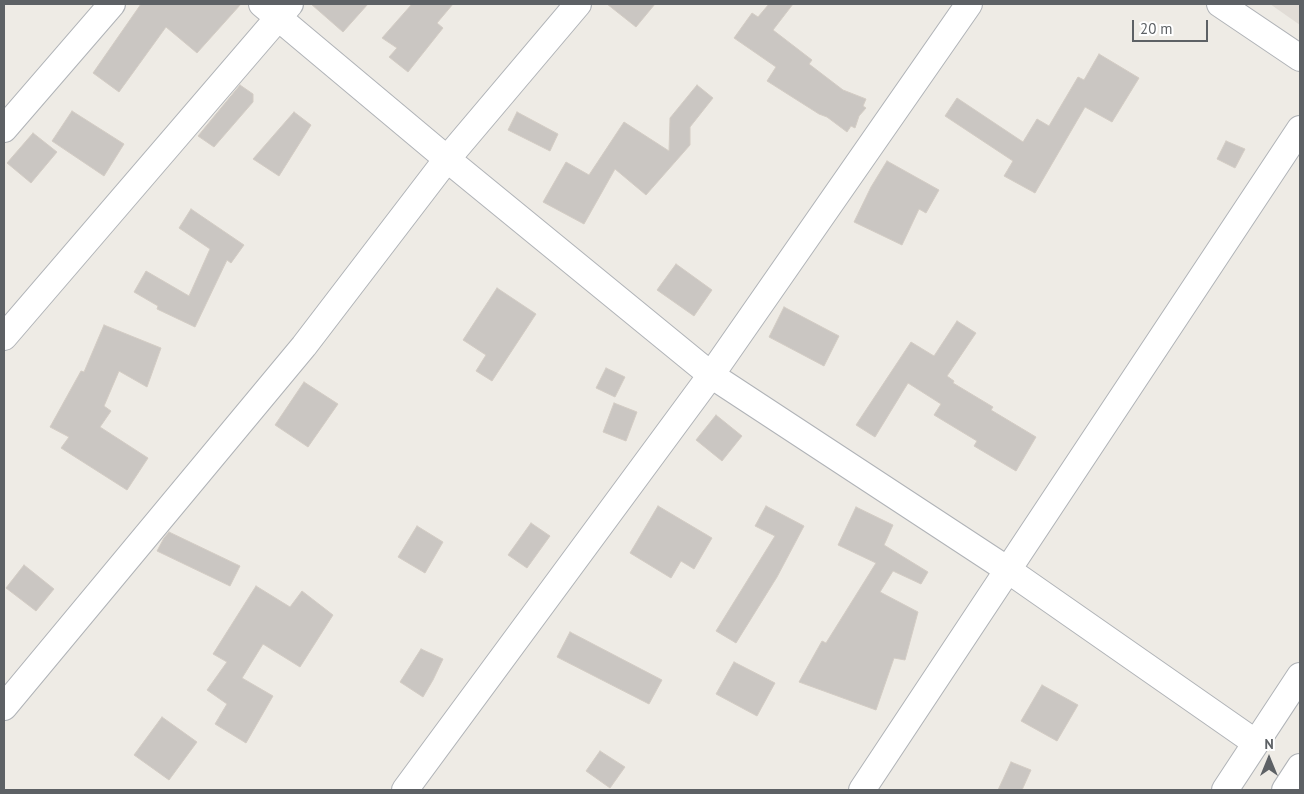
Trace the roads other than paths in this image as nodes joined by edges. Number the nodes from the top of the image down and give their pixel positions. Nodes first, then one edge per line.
1 (112, 4) edge
2 (578, 4) edge
3 (969, 4) edge
4 (1220, 4) edge
5 (277, 9) edge
6 (1300, 58) edge
7 (4, 129) edge
8 (1300, 129) edge
9 (447, 159) junction
10 (4, 337) edge
11 (711, 375) junction
12 (1008, 570) junction
13 (1300, 676) edge
14 (4, 708) edge
15 (1256, 743) junction
16 (1300, 767) edge
17 (406, 790) edge
18 (862, 790) edge
19 (1225, 790) edge
20 (1285, 790) edge

1 - 7 street
2 - 9 street
3 - 11 street
4 - 6 street
5 - 9 street
5 - 10 street
8 - 12 street
9 - 11 street
9 - 14 street
11 - 12 street
11 - 17 street
12 - 15 street
12 - 18 street
13 - 15 street
15 - 19 street
16 - 20 street

